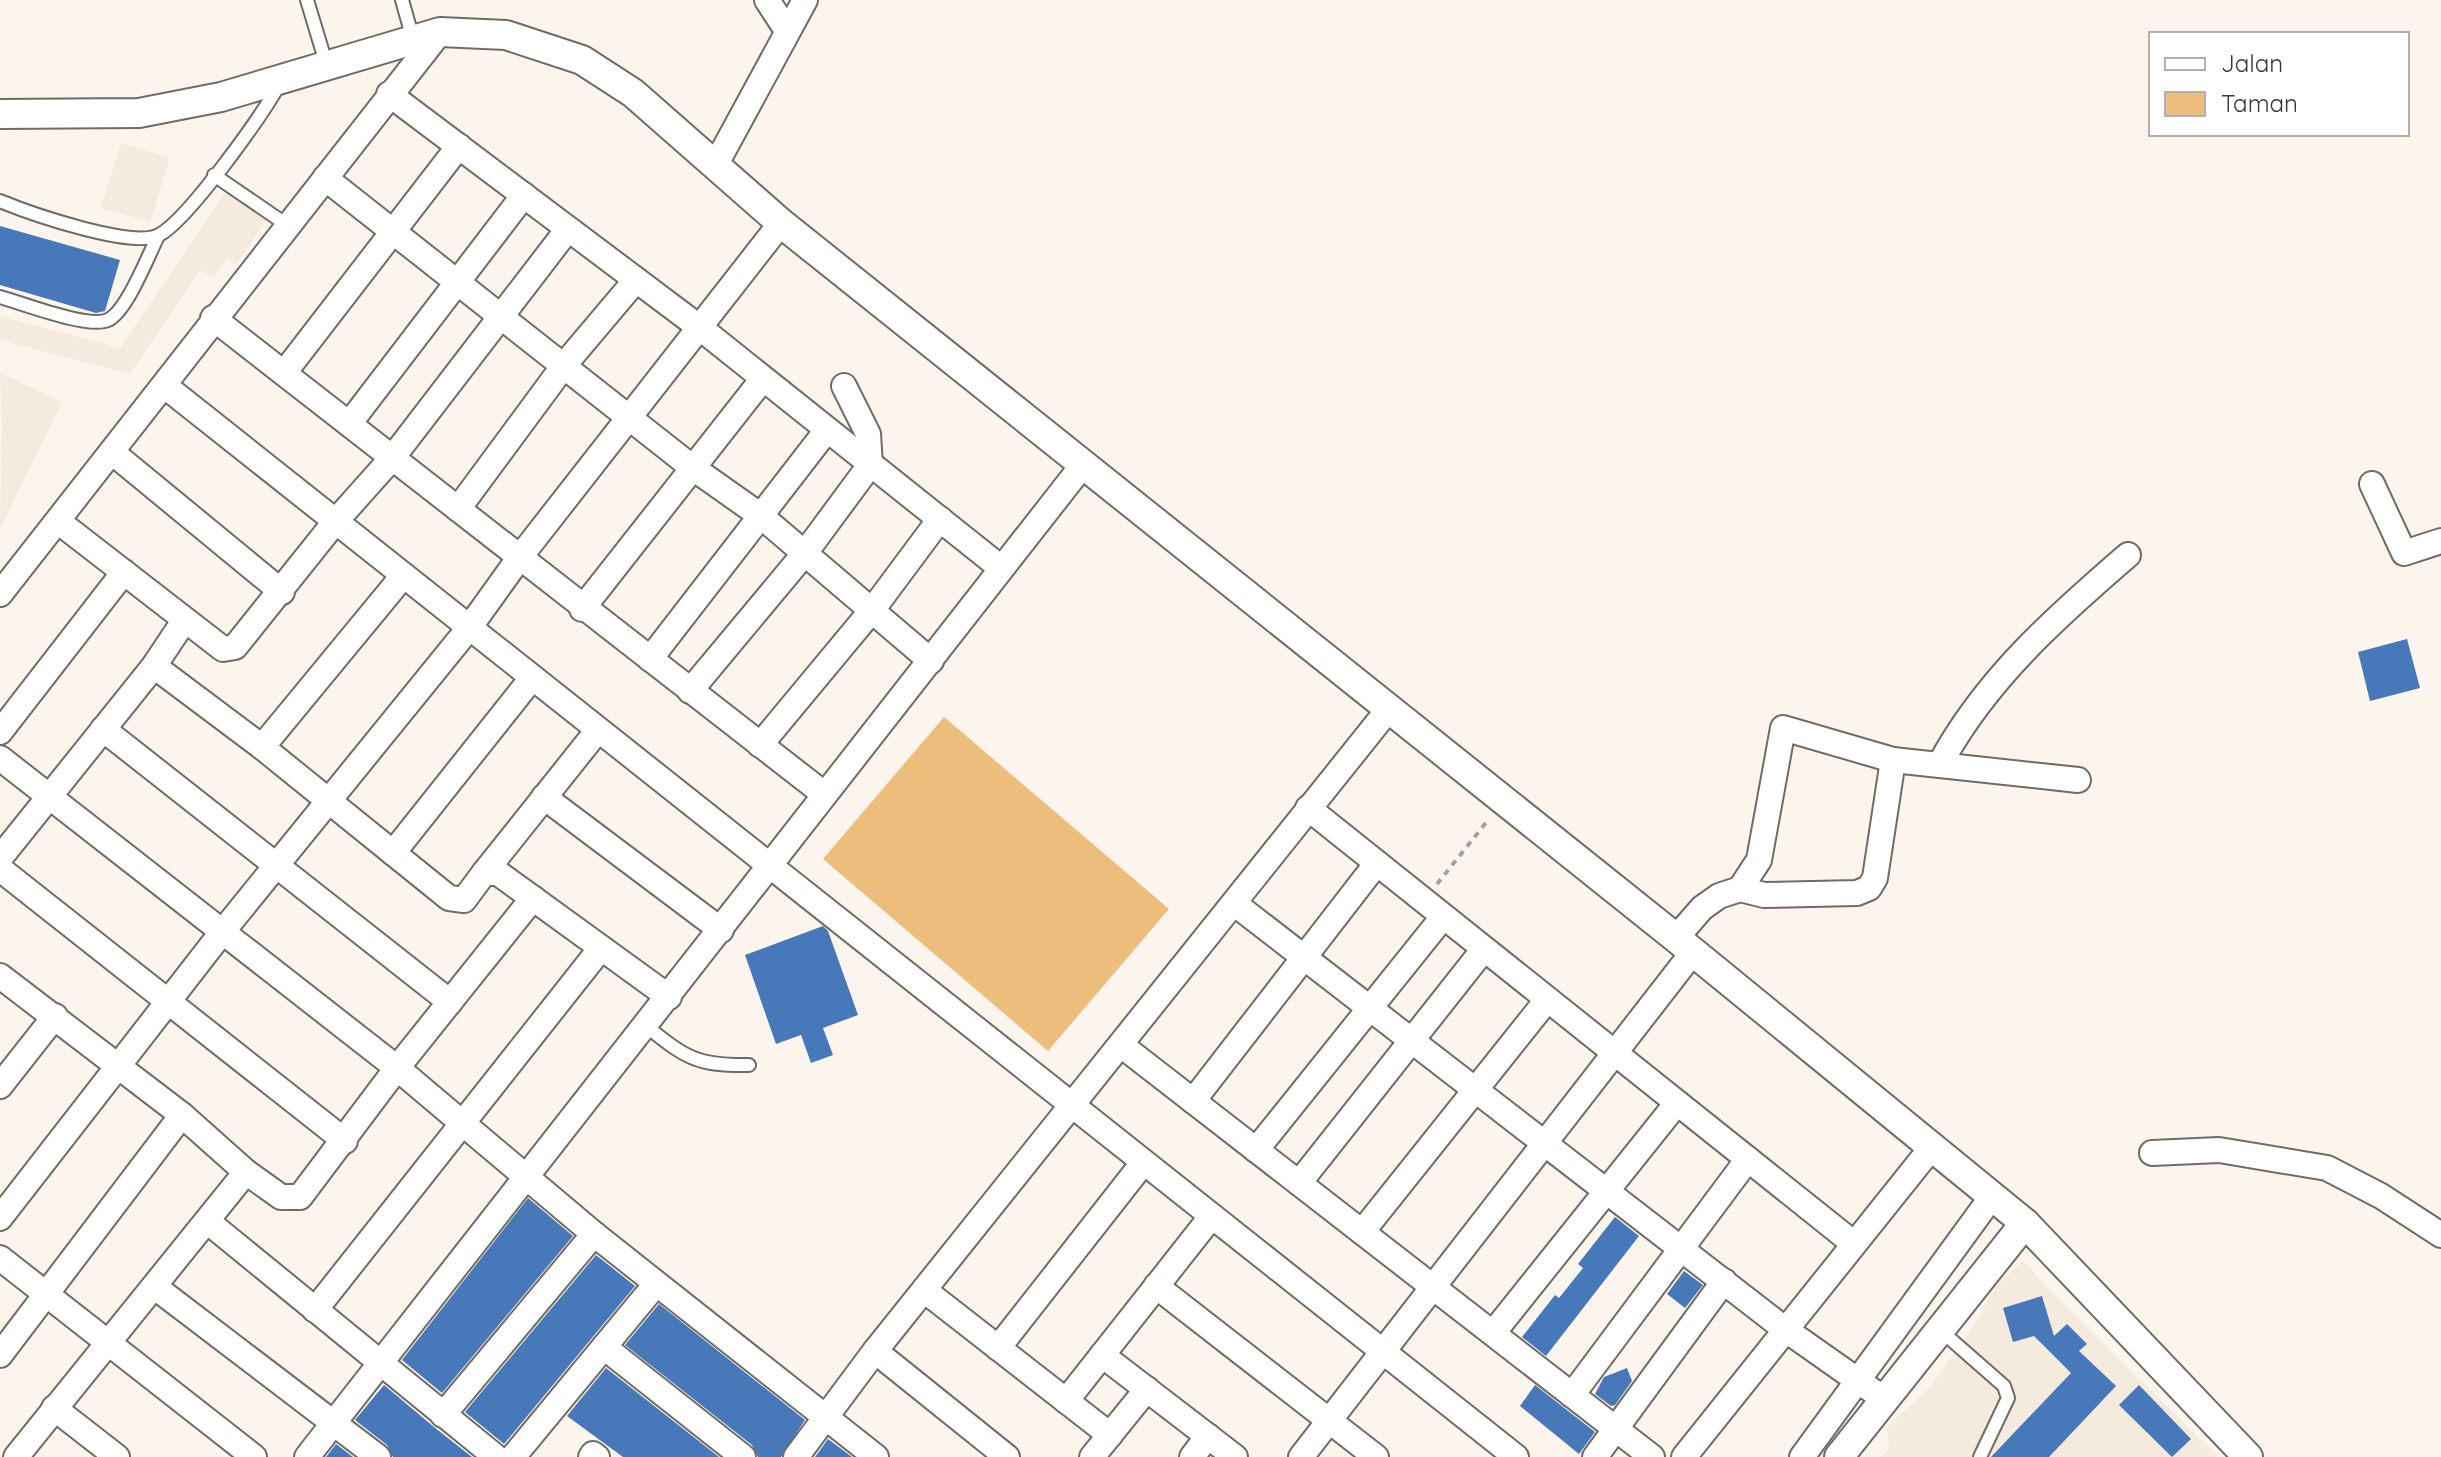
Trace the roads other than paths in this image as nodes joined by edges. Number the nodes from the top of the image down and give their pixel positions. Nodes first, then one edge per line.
1 (307, 0) edge
2 (402, 0) edge
3 (767, 0) edge
4 (805, 0) edge
5 (786, 29) junction
6 (440, 32) junction
7 (413, 39) junction
8 (326, 63) junction
9 (281, 80) junction
10 (389, 94) junction
11 (3, 118) edge
12 (459, 146) junction
13 (716, 164) junction
14 (214, 175) junction
15 (325, 178) junction
16 (524, 195) junction
17 (0, 201) edge
18 (781, 223) junction
19 (287, 225) junction
20 (393, 229) junction
21 (568, 229) junction
22 (158, 236) junction
23 (636, 280) junction
24 (460, 281) junction
25 (0, 297) edge
26 (499, 315) junction
27 (213, 318) junction
28 (699, 327) junction
29 (565, 364) junction
30 (284, 373) junction
31 (762, 380) junction
32 (165, 386) junction
33 (844, 386) dead end
34 (629, 417) junction
35 (349, 424) junction
36 (827, 430) junction
37 (113, 453) junction
38 (393, 457) junction
39 (870, 465) junction
40 (1082, 466) junction
41 (693, 468) junction
42 (2372, 484) dead end
43 (458, 509) junction
44 (761, 516) junction
45 (940, 519) junction
46 (59, 522) junction
47 (335, 522) junction
48 (2441, 541) edge
49 (805, 553) junction
50 (2128, 555) dead end
51 (520, 557) junction
52 (1001, 568) junction
53 (124, 572) junction
54 (403, 576) junction
55 (282, 592) junction
56 (0, 594) edge
57 (582, 609) junction
58 (873, 609) junction
59 (184, 621) junction
60 (469, 628) junction
61 (650, 659) junction
62 (931, 661) junction
63 (154, 666) junction
64 (532, 678) junction
65 (690, 691) junction
66 (1388, 710) junction
67 (103, 729) junction
68 (598, 730) junction
69 (0, 732) edge
70 (760, 745) junction
71 (262, 747) junction
72 (0, 758) edge
73 (1893, 760) junction
74 (1940, 764) junction
75 (2078, 780) dead end
76 (824, 794) junction
77 (544, 797) junction
78 (50, 798) junction
79 (330, 803) junction
80 (1308, 808) junction
81 (393, 853) junction
82 (0, 858) edge
83 (1377, 863) junction
84 (276, 864) junction
85 (771, 868) junction
86 (0, 869) edge
87 (484, 873) junction
88 (1740, 889) junction
89 (533, 898) junction
90 (1235, 904) junction
91 (1443, 917) junction
92 (721, 930) junction
93 (223, 931) junction
94 (1684, 945) junction
95 (601, 948) junction
96 (1484, 949) junction
97 (1305, 958) junction
98 (0, 976) edge
99 (669, 997) junction
100 (1547, 1000) junction
101 (450, 1002) junction
102 (169, 1003) junction
103 (1371, 1009) junction
104 (55, 1016) junction
105 (646, 1026) junction
106 (1413, 1041) junction
107 (1121, 1045) junction
108 (1613, 1052) junction
109 (749, 1065) dead end
110 (117, 1067) junction
111 (397, 1068) junction
112 (0, 1086) edge
113 (1476, 1090) junction
114 (1193, 1101) junction
115 (1677, 1103) junction
116 (1072, 1108) junction
117 (182, 1115) junction
118 (462, 1124) junction
119 (345, 1141) junction
120 (1545, 1143) junction
121 (1932, 1147) junction
122 (1256, 1150) junction
123 (2152, 1153) dead end
124 (1748, 1159) junction
125 (1143, 1163) junction
126 (246, 1172) junction
127 (526, 1178) junction
128 (1299, 1183) junction
129 (1608, 1192) junction
130 (1993, 1195) junction
131 (1211, 1217) junction
132 (0, 1218) edge
133 (207, 1221) junction
134 (2025, 1223) junction
135 (1362, 1232) junction
136 (594, 1234) junction
137 (2441, 1235) edge
138 (1853, 1243) junction
139 (1682, 1249) junction
140 (0, 1258) edge
141 (1724, 1281) junction
142 (656, 1284) junction
143 (1156, 1286) junction
144 (155, 1287) junction
145 (1433, 1287) junction
146 (924, 1290) junction
147 (48, 1295) junction
148 (1922, 1295) junction
149 (315, 1310) junction
150 (1945, 1322) junction
151 (1786, 1330) junction
152 (1493, 1333) junction
153 (108, 1343) junction
154 (604, 1347) junction
155 (998, 1348) junction
156 (875, 1351) junction
157 (1384, 1352) junction
158 (0, 1355) edge
159 (1102, 1355) junction
160 (381, 1365) junction
161 (1856, 1382) junction
162 (1147, 1389) junction
163 (1572, 1395) junction
164 (1884, 1399) junction
165 (1066, 1401) junction
166 (54, 1408) junction
167 (443, 1415) junction
168 (824, 1418) junction
169 (1329, 1421) junction
170 (334, 1423) junction
171 (1616, 1430) junction
172 (1110, 1435) junction
173 (1208, 1436) junction
174 (16, 1457) edge
175 (117, 1457) edge
176 (254, 1457) edge
177 (307, 1457) edge
178 (378, 1457) edge
179 (496, 1457) edge
180 (513, 1457) edge
181 (591, 1457) edge
182 (597, 1457) edge
183 (743, 1457) edge
184 (796, 1457) edge
185 (876, 1457) edge
186 (1007, 1457) edge
187 (1092, 1457) edge
188 (1192, 1457) edge
189 (1235, 1457) edge
190 (1301, 1457) edge
191 (1376, 1457) edge
192 (1516, 1457) edge
193 (1595, 1457) edge
194 (1652, 1457) edge
195 (1684, 1457) edge
196 (1802, 1457) edge
197 (1839, 1457) edge
198 (1980, 1457) edge
199 (2248, 1457) edge

1 - 8 lane
2 - 7 lane
3 - 5 street
4 - 5 street
5 - 13 street
6 - 7 street
6 - 10 street
6 - 13 street
7 - 8 street
8 - 9 street
9 - 11 street
9 - 14 lane
10 - 12 street
10 - 15 street
12 - 16 street
12 - 20 street
13 - 18 street
14 - 19 lane
14 - 22 lane
15 - 19 street
15 - 20 street
16 - 21 street
16 - 24 street
17 - 22 lane
18 - 28 street
18 - 40 street
19 - 27 street
20 - 24 street
20 - 30 street
21 - 23 street
21 - 26 street
22 - 25 lane
23 - 28 street
23 - 29 street
24 - 26 street
24 - 35 street
26 - 29 street
26 - 38 street
27 - 30 street
27 - 32 street
28 - 31 street
28 - 34 street
29 - 34 street
29 - 43 street
30 - 35 street
31 - 36 street
31 - 41 street
32 - 37 street
32 - 47 street
33 - 39 street
34 - 41 street
34 - 51 street
35 - 38 street
36 - 39 street
36 - 44 street
37 - 46 street
37 - 55 street
38 - 43 street
38 - 47 street
39 - 45 street
39 - 49 street
40 - 52 street
40 - 66 street
41 - 44 street
41 - 57 street
42 - 48 street
43 - 51 street
44 - 49 street
44 - 61 street
45 - 52 street
45 - 58 street
46 - 53 street
46 - 56 street
47 - 54 street
47 - 55 street
49 - 58 street
49 - 65 street
50 - 74 street
51 - 57 street
51 - 60 street
52 - 62 street
53 - 59 street
53 - 69 street
54 - 60 street
54 - 71 street
55 - 59 street
57 - 61 street
58 - 62 street
58 - 70 street
59 - 63 street
60 - 64 street
60 - 79 street
61 - 65 street
62 - 76 street
63 - 67 street
63 - 71 street
64 - 68 street
64 - 81 street
65 - 70 street
66 - 80 street
66 - 94 street
67 - 78 street
67 - 84 street
68 - 77 street
68 - 85 street
70 - 76 street
71 - 79 street
72 - 78 street
73 - 74 street
73 - 88 street
73 - 88 street
74 - 75 street
76 - 85 street
77 - 87 street
77 - 92 street
78 - 82 street
78 - 93 street
79 - 81 street
79 - 84 street
80 - 83 street
80 - 90 street
81 - 87 street
83 - 91 street
83 - 97 street
84 - 93 street
84 - 101 street
85 - 92 street
85 - 116 street
86 - 102 street
87 - 89 street
88 - 94 street
89 - 95 street
89 - 101 street
90 - 97 street
90 - 107 street
91 - 96 street
91 - 103 street
92 - 99 street
93 - 102 street
93 - 111 street
94 - 108 street
94 - 121 street
95 - 99 street
95 - 118 street
96 - 100 street
96 - 106 street
97 - 103 street
97 - 114 street
98 - 104 street
99 - 105 street
100 - 108 street
100 - 113 street
101 - 111 street
102 - 110 street
102 - 119 street
103 - 106 street
103 - 122 street
104 - 110 street
104 - 112 street
105 - 109 lane
105 - 127 street
106 - 113 street
106 - 128 street
107 - 114 street
107 - 116 street
108 - 115 street
108 - 120 street
110 - 117 street
110 - 132 street
111 - 118 street
111 - 119 street
113 - 120 street
113 - 135 street
114 - 122 street
115 - 124 street
115 - 129 street
116 - 125 street
116 - 146 street
117 - 126 street
117 - 147 street
118 - 127 street
118 - 149 street
119 - 126 street
120 - 129 street
120 - 145 street
121 - 130 street
121 - 138 street
122 - 128 street
123 - 137 street
124 - 138 street
124 - 139 street
125 - 131 street
125 - 155 street
126 - 133 street
127 - 136 street
127 - 160 street
128 - 135 street
129 - 139 street
129 - 152 street
130 - 134 street
130 - 148 street
131 - 143 street
131 - 157 street
133 - 144 street
133 - 149 street
134 - 150 street
134 - 199 street
135 - 145 street
136 - 142 street
136 - 167 street
138 - 151 street
139 - 141 street
139 - 163 street
140 - 147 street
141 - 151 street
141 - 171 street
142 - 154 street
142 - 168 street
143 - 159 street
143 - 169 street
144 - 153 street
144 - 170 street
145 - 152 street
145 - 157 street
146 - 155 street
146 - 156 street
147 - 153 street
147 - 158 street
148 - 150 street
148 - 161 street
149 - 160 street
150 - 164 street
150 - 198 lane
151 - 161 street
151 - 195 street
152 - 163 street
153 - 166 street
153 - 176 street
154 - 180 street
154 - 183 street
155 - 165 street
156 - 168 street
156 - 186 street
157 - 169 street
157 - 192 street
159 - 162 street
159 - 165 street
160 - 167 street
160 - 170 street
161 - 164 street
161 - 196 street
162 - 172 street
162 - 173 street
163 - 171 street
164 - 197 street
165 - 172 street
166 - 174 street
166 - 175 street
167 - 179 street
168 - 184 street
168 - 185 street
169 - 190 street
169 - 191 street
170 - 177 street
170 - 178 street
171 - 193 street
171 - 194 street
172 - 187 street
173 - 188 street
173 - 189 street
181 - 182 street

